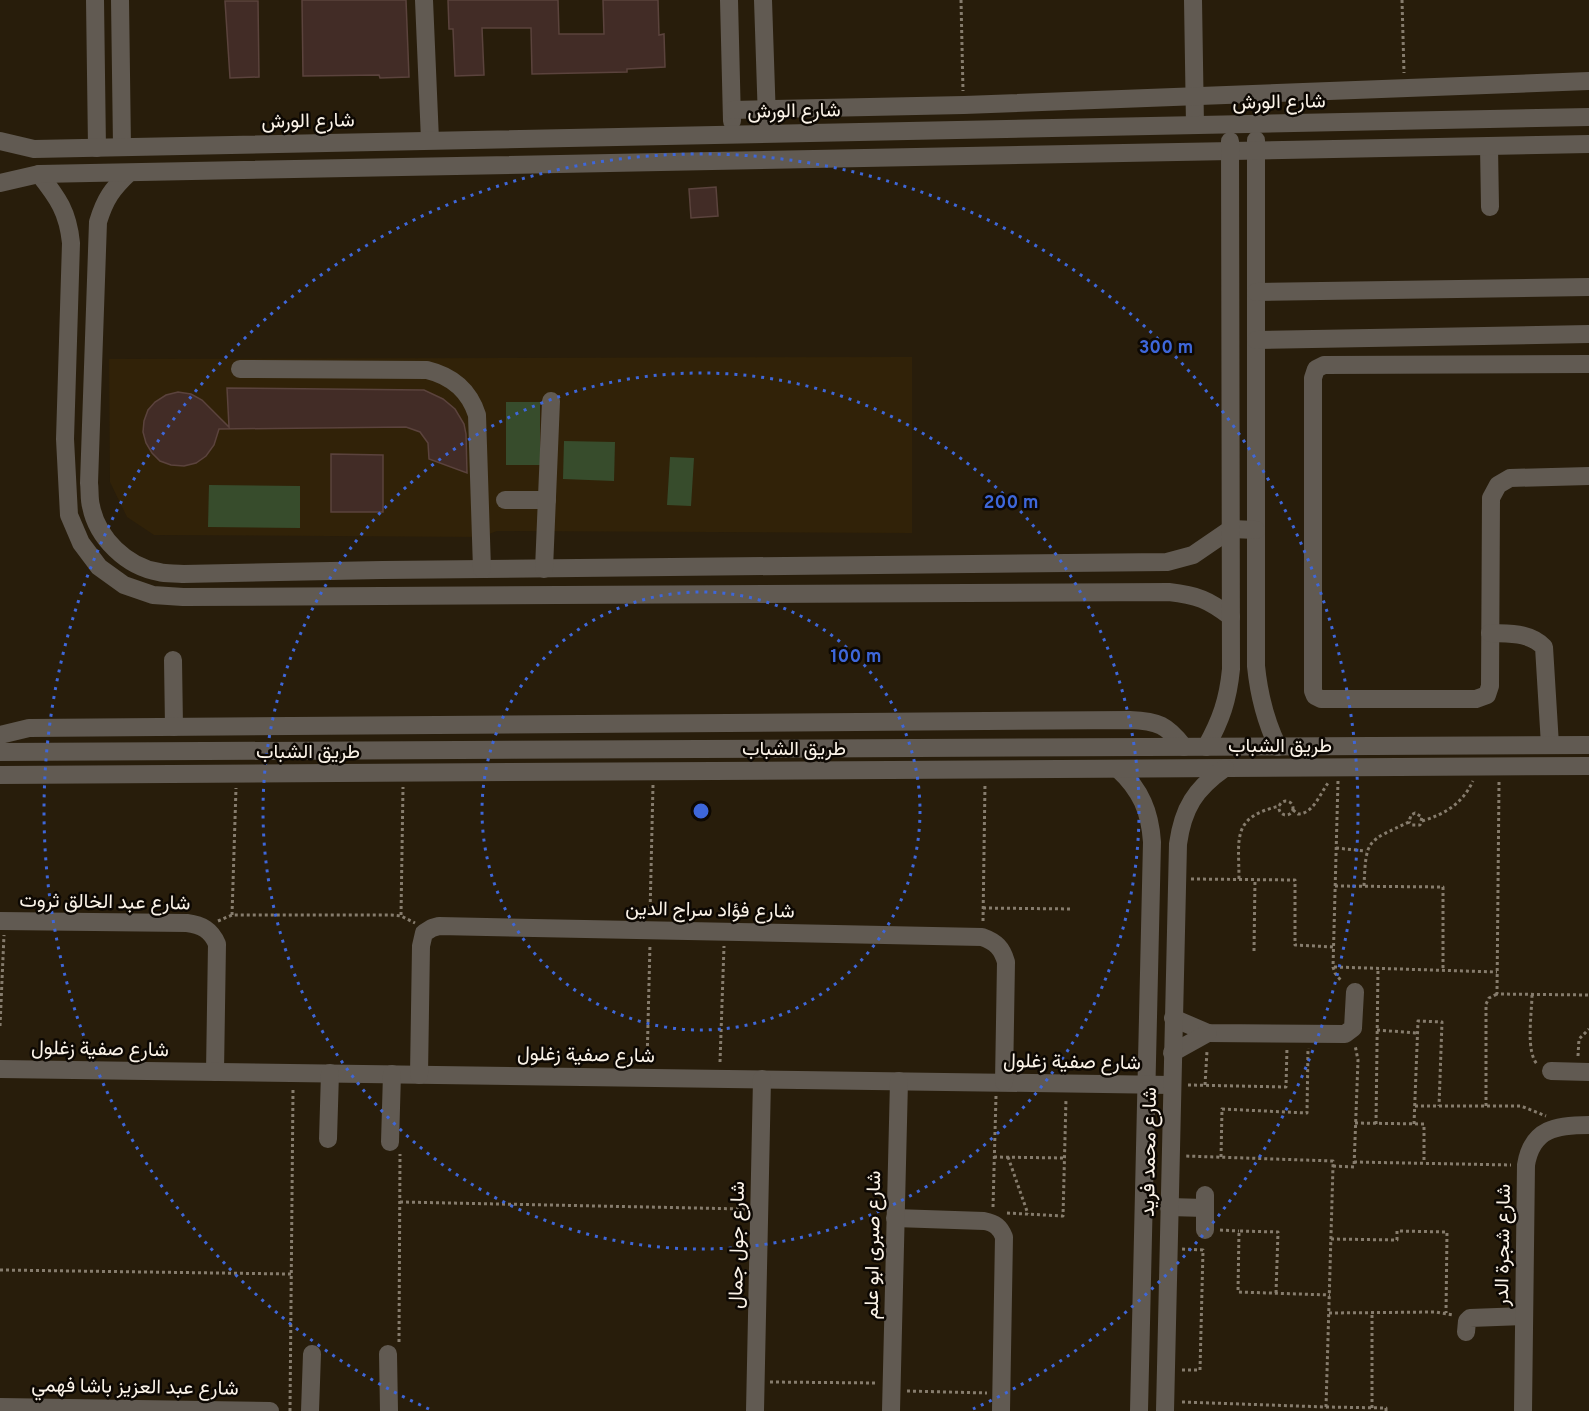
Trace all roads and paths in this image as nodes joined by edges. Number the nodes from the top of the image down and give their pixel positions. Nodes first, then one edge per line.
1 (95, 0) edge
2 (120, 0) edge
3 (424, 0) edge
4 (729, 0) edge
5 (763, 0) edge
6 (961, 0) edge
7 (1193, 0) edge
8 (1402, 0) edge
9 (1589, 81) edge
10 (1404, 88) junction
11 (1194, 95) junction
12 (964, 105) junction
13 (766, 109) junction
14 (732, 110) junction
15 (1589, 117) edge
16 (1230, 124) junction
17 (1256, 124) junction
18 (1195, 125) junction
19 (767, 133) junction
20 (733, 134) junction
21 (430, 140) junction
22 (0, 141) edge
23 (244, 144) junction
24 (1589, 144) edge
25 (1489, 146) junction
26 (122, 147) junction
27 (97, 148) junction
28 (1230, 151) junction
29 (1256, 151) junction
30 (244, 170) junction
31 (129, 173) junction
32 (39, 174) junction
33 (0, 183) edge
34 (1490, 207) dead end
35 (1589, 287) edge
36 (1256, 292) junction
37 (1589, 334) edge
38 (1256, 340) junction
39 (1589, 364) edge
40 (240, 369) dead end
41 (551, 401) dead end
42 (1589, 476) edge
43 (505, 500) dead end
44 (547, 500) junction
45 (1231, 529) junction
46 (1256, 530) junction
47 (773, 567) junction
48 (544, 568) junction
49 (650, 568) junction
50 (482, 569) junction
51 (382, 570) junction
52 (650, 593) junction
53 (773, 593) junction
54 (382, 594) junction
55 (1231, 617) junction
56 (1490, 633) junction
57 (173, 660) dead end
58 (174, 727) junction
59 (0, 735) edge
60 (1589, 745) edge
61 (1550, 746) junction
62 (1184, 747) junction
63 (1206, 747) junction
64 (1278, 747) junction
65 (0, 752) edge
66 (1589, 766) edge
67 (1480, 767) junction
68 (1499, 767) junction
69 (1225, 768) junction
70 (1338, 768) junction
71 (1118, 769) junction
72 (985, 770) junction
73 (403, 773) junction
74 (236, 774) junction
75 (0, 776) edge
76 (1280, 806) junction
77 (1293, 810) junction
78 (1422, 821) junction
79 (1409, 822) junction
80 (1152, 842) junction
81 (1178, 844) junction
82 (1336, 848) junction
83 (1366, 851) junction
84 (1177, 879) junction
85 (1239, 879) junction
86 (1255, 879) junction
87 (1335, 886) junction
88 (1364, 886) junction
89 (983, 908) junction
90 (1073, 909) dead end
91 (232, 915) junction
92 (401, 916) junction
93 (2, 921) edge
94 (207, 929) junction
95 (724, 932) junction
96 (424, 933) junction
97 (982, 937) junction
98 (1334, 947) junction
99 (1254, 951) dead end
100 (1333, 967) junction
101 (1378, 968) junction
102 (1443, 970) junction
103 (1497, 972) junction
104 (1355, 992) joint
105 (1497, 994) junction
106 (1532, 994) junction
107 (1589, 995) edge
108 (1173, 1018) junction
109 (0, 1026) edge
110 (1589, 1029) edge
111 (1377, 1030) junction
112 (1208, 1033) junction
113 (1287, 1033) junction
114 (1348, 1033) junction
115 (1417, 1033) junction
116 (1308, 1034) junction
117 (1172, 1053) junction
118 (0, 1069) edge
119 (1551, 1071) joint
120 (1583, 1071) edge
121 (215, 1072) junction
122 (293, 1073) junction
123 (330, 1073) junction
124 (392, 1074) junction
125 (419, 1074) junction
126 (720, 1079) junction
127 (762, 1079) junction
128 (899, 1081) junction
129 (1000, 1082) junction
130 (1066, 1083) junction
131 (1146, 1084) junction
132 (1172, 1085) junction
133 (1204, 1085) junction
134 (1415, 1106) junction
135 (1439, 1106) junction
136 (1486, 1106) junction
137 (1355, 1123) junction
138 (1376, 1124) junction
139 (1414, 1124) junction
140 (1563, 1125) junction
141 (1589, 1125) edge
142 (328, 1139) dead end
143 (395, 1143) joint
144 (1170, 1155) junction
145 (994, 1156) junction
146 (1008, 1157) junction
147 (1221, 1157) junction
148 (1065, 1158) junction
149 (1354, 1162) junction
150 (1424, 1164) junction
151 (1526, 1165) junction
152 (1334, 1166) junction
153 (400, 1202) junction
154 (1169, 1207) junction
155 (759, 1210) junction
156 (1028, 1214) junction
157 (896, 1218) junction
158 (993, 1218) junction
159 (1205, 1230) dead end
160 (1331, 1239) junction
161 (1168, 1249) junction
162 (0, 1270) edge
163 (291, 1274) junction
164 (1276, 1293) junction
165 (1330, 1295) junction
166 (1329, 1313) junction
167 (1372, 1313) junction
168 (1446, 1313) junction
169 (1524, 1316) junction
170 (1466, 1326) joint
171 (312, 1354) dead end
172 (393, 1354) joint
173 (1166, 1369) junction
174 (755, 1382) junction
175 (892, 1387) junction
176 (1001, 1402) edge
177 (1165, 1406) edge
178 (1295, 1406) junction
179 (0, 1407) edge
180 (1326, 1407) junction
181 (1372, 1408) junction
182 (270, 1411) edge
183 (290, 1411) edge
184 (310, 1411) edge
185 (389, 1411) edge
186 (755, 1411) edge
187 (891, 1411) edge
188 (1139, 1411) edge
189 (1295, 1411) edge
190 (1386, 1411) edge
191 (1523, 1411) edge

1 - 27 street
2 - 26 street
3 - 21 street
4 - 14 street
5 - 13 street
6 - 12 path
7 - 11 street
8 - 10 path
9 - 10 street
10 - 11 street
11 - 12 street
11 - 18 street
12 - 13 street
13 - 14 street
13 - 19 street
14 - 20 street
15 - 17 street, شارع الورش
16 - 17 street, شارع الورش
16 - 18 street, شارع الورش
16 - 28 street
17 - 29 street
18 - 19 street, شارع الورش
19 - 20 street, شارع الورش
20 - 21 street, شارع الورش
21 - 23 street, شارع الورش
22 - 27 street, شارع الورش
23 - 26 street, شارع الورش
23 - 30 street
24 - 25 street
25 - 29 street
25 - 34 street
26 - 27 street, شارع الورش
28 - 29 street
28 - 30 street
28 - 45 street
29 - 36 street
30 - 31 street
31 - 32 street
31 - 51 street
32 - 33 street
32 - 54 street
35 - 36 street
36 - 38 street
37 - 38 street
38 - 46 street
39 - 56 street
40 - 50 street
41 - 44 street
42 - 56 street
43 - 44 street
44 - 48 street
45 - 46 street
45 - 47 street
45 - 55 street
46 - 64 street
47 - 49 street
47 - 53 street
48 - 49 street
48 - 50 street
49 - 52 street
50 - 51 street
51 - 54 street
52 - 53 street
52 - 54 street
53 - 55 street
55 - 63 street
56 - 61 street
57 - 58 street
58 - 59 street
58 - 62 street
60 - 61 street, طريق الشباب
61 - 64 street, طريق الشباب
62 - 63 street, طريق الشباب
62 - 65 street, طريق الشباب
63 - 64 street, طريق الشباب
66 - 68 street, طريق الشباب
67 - 68 street, طريق الشباب
67 - 70 street, طريق الشباب
67 - 78 path
68 - 103 path
69 - 70 street, طريق الشباب
69 - 71 street, طريق الشباب
69 - 81 street, شارع محمد فريد
70 - 77 path
70 - 82 path
71 - 72 street, طريق الشباب
71 - 80 street, شارع محمد فريد
72 - 73 street, طريق الشباب
72 - 89 path
73 - 74 street, طريق الشباب
73 - 92 path
74 - 75 street, طريق الشباب
74 - 91 path
76 - 77 path
76 - 77 path
76 - 85 path
78 - 79 path
78 - 79 path
79 - 83 path
80 - 81 street
80 - 131 street, شارع محمد فريد
81 - 84 street, شارع محمد فريد
82 - 83 path
82 - 87 path
83 - 88 path
84 - 85 path
84 - 108 street, شارع محمد فريد
85 - 86 path
86 - 98 path
86 - 99 path
87 - 88 path
87 - 98 path
88 - 102 path
89 - 90 path
89 - 97 path
91 - 92 path
91 - 94 path
92 - 96 path
93 - 94 street, شارع عبد الخالق ثروت
93 - 109 path
94 - 121 street, شارع عبد الخالق ثروت
95 - 96 street, شارع فؤاد سراج الدين
95 - 97 street, شارع فؤاد سراج الدين
95 - 126 path
96 - 125 street
97 - 129 street
98 - 100 path
100 - 101 path
100 - 104 path
101 - 102 path
101 - 111 path
102 - 103 path
103 - 105 path
104 - 114 street
105 - 106 path
105 - 136 path
106 - 107 path
106 - 119 path
108 - 112 street
108 - 117 street, شارع محمد فريد
110 - 120 path
111 - 115 path
111 - 138 path
112 - 113 street
112 - 117 street
112 - 133 path
113 - 116 street
113 - 133 path
114 - 116 street
114 - 137 path
115 - 134 path
115 - 135 path
116 - 147 path
117 - 132 street, شارع محمد فريد
118 - 121 street, شارع صفية زغلول
119 - 120 street
121 - 122 street, شارع صفية زغلول
122 - 123 street, شارع صفية زغلول
122 - 163 path
123 - 124 street, شارع صفية زغلول
123 - 142 street
124 - 125 street, شارع صفية زغلول
124 - 143 street
125 - 126 street, شارع صفية زغلول
126 - 127 street, شارع صفية زغلول
127 - 128 street, شارع صفية زغلول
127 - 155 street, شارع جول جمال
128 - 129 street, شارع صفية زغلول
128 - 157 street, شارع صبرى ابو علم
129 - 130 street, شارع صفية زغلول
129 - 145 path
130 - 131 street, شارع صفية زغلول
130 - 148 path
131 - 132 street, شارع صفية زغلول
131 - 188 street, شارع محمد فريد
132 - 133 path
132 - 144 street, شارع محمد فريد
134 - 135 path
134 - 139 path
135 - 136 path
136 - 140 path
137 - 138 path
137 - 149 path
138 - 139 path
139 - 150 path
140 - 141 street, شارع شجرة الدر
140 - 151 street, شارع شجرة الدر
143 - 153 path
144 - 147 path
144 - 154 street, شارع محمد فريد
145 - 146 path
145 - 158 path
146 - 148 path
146 - 156 path
147 - 152 path
148 - 156 path
149 - 150 path
149 - 152 path
150 - 151 path
151 - 169 street, شارع شجرة الدر
152 - 160 path
153 - 155 path
153 - 172 path
154 - 159 street
154 - 161 street, شارع محمد فريد
155 - 174 street, شارع جول جمال
156 - 158 path
157 - 158 street
157 - 175 street, شارع صبرى ابو علم
158 - 176 street
160 - 165 path
160 - 168 path
161 - 173 street, شارع محمد فريد
161 - 173 path
162 - 163 path
163 - 183 path
164 - 164 path
164 - 165 path
165 - 166 path
166 - 167 path
166 - 180 path
167 - 168 path
167 - 181 path
168 - 170 path
169 - 170 street
169 - 191 street, شارع شجرة الدر
171 - 184 street
172 - 185 street
173 - 177 street, شارع محمد فريد
174 - 175 path
174 - 186 street, شارع جول جمال
175 - 176 path
175 - 187 street, شارع صبرى ابو علم
177 - 178 path
178 - 180 path
178 - 189 path
179 - 182 street, شارع عبد العزيز باشا فهمي
180 - 181 path
181 - 190 path

